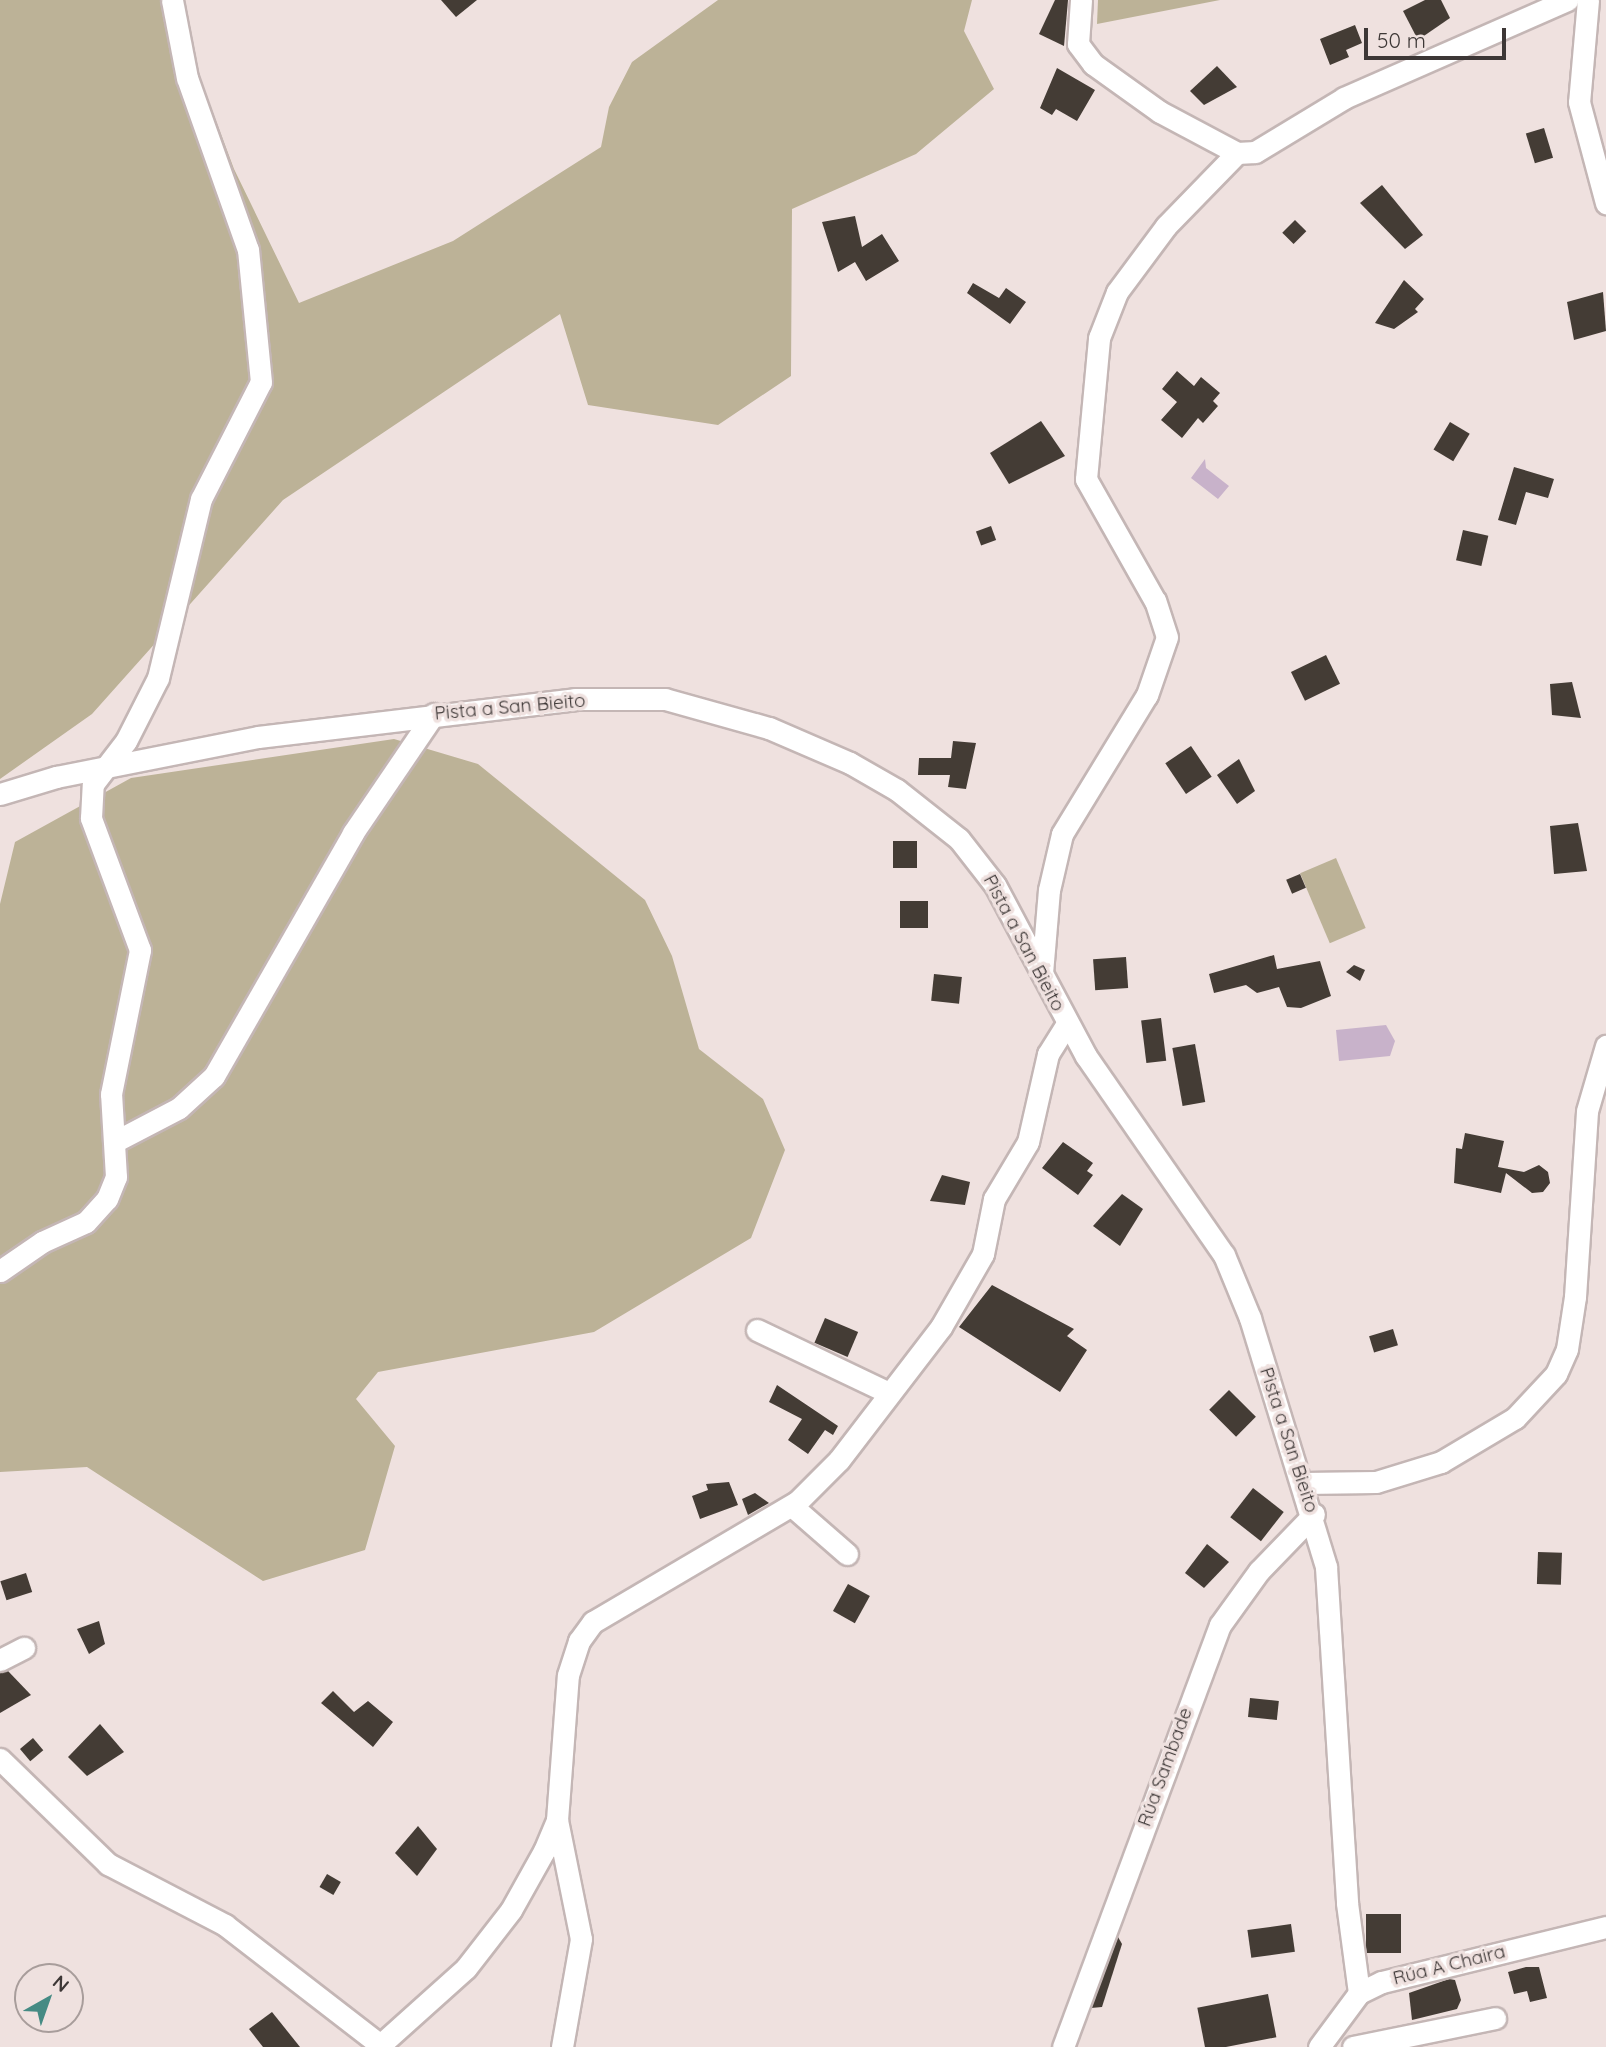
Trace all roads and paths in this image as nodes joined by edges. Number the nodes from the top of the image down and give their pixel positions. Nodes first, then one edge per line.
1 (172, 0) edge
2 (1081, 0) edge
3 (1567, 0) edge
4 (1588, 0) edge
5 (1237, 153) junction
6 (1606, 203) edge
7 (434, 713) junction
8 (105, 767) junction
9 (0, 794) edge
10 (1042, 973) junction
11 (1067, 1023) junction
12 (1606, 1046) edge
13 (116, 1142) junction
14 (0, 1271) edge
15 (757, 1330) dead end
16 (889, 1393) junction
17 (1304, 1483) junction
18 (792, 1506) junction
19 (1314, 1514) junction
20 (847, 1554) dead end
21 (24, 1648) dead end
22 (0, 1660) edge
23 (0, 1759) edge
24 (557, 1820) junction
25 (1606, 1927) edge
26 (1359, 1993) junction
27 (1495, 2018) dead end
28 (380, 2046) edge
29 (562, 2047) edge
30 (1063, 2047) edge
31 (1319, 2047) edge
32 (1353, 2047) edge

1 - 8 street
2 - 5 street
3 - 5 street
4 - 6 street
5 - 10 street
7 - 8 street, Pista a San Bieito
7 - 10 street, Pista a San Bieito
7 - 13 street
8 - 9 street, Pista a San Bieito
8 - 13 street
10 - 11 street, Pista a San Bieito
11 - 16 street
11 - 17 street, Pista a San Bieito
12 - 17 street
13 - 14 street
15 - 16 street
16 - 18 street
17 - 19 street, Pista a San Bieito
18 - 20 street
18 - 24 street
19 - 26 street, Pista a San Bieito
19 - 30 street, Rúa Sambade
21 - 22 street
23 - 28 street
24 - 28 street
24 - 29 street
25 - 26 street, Rúa A Chaira
26 - 31 street
27 - 32 street

